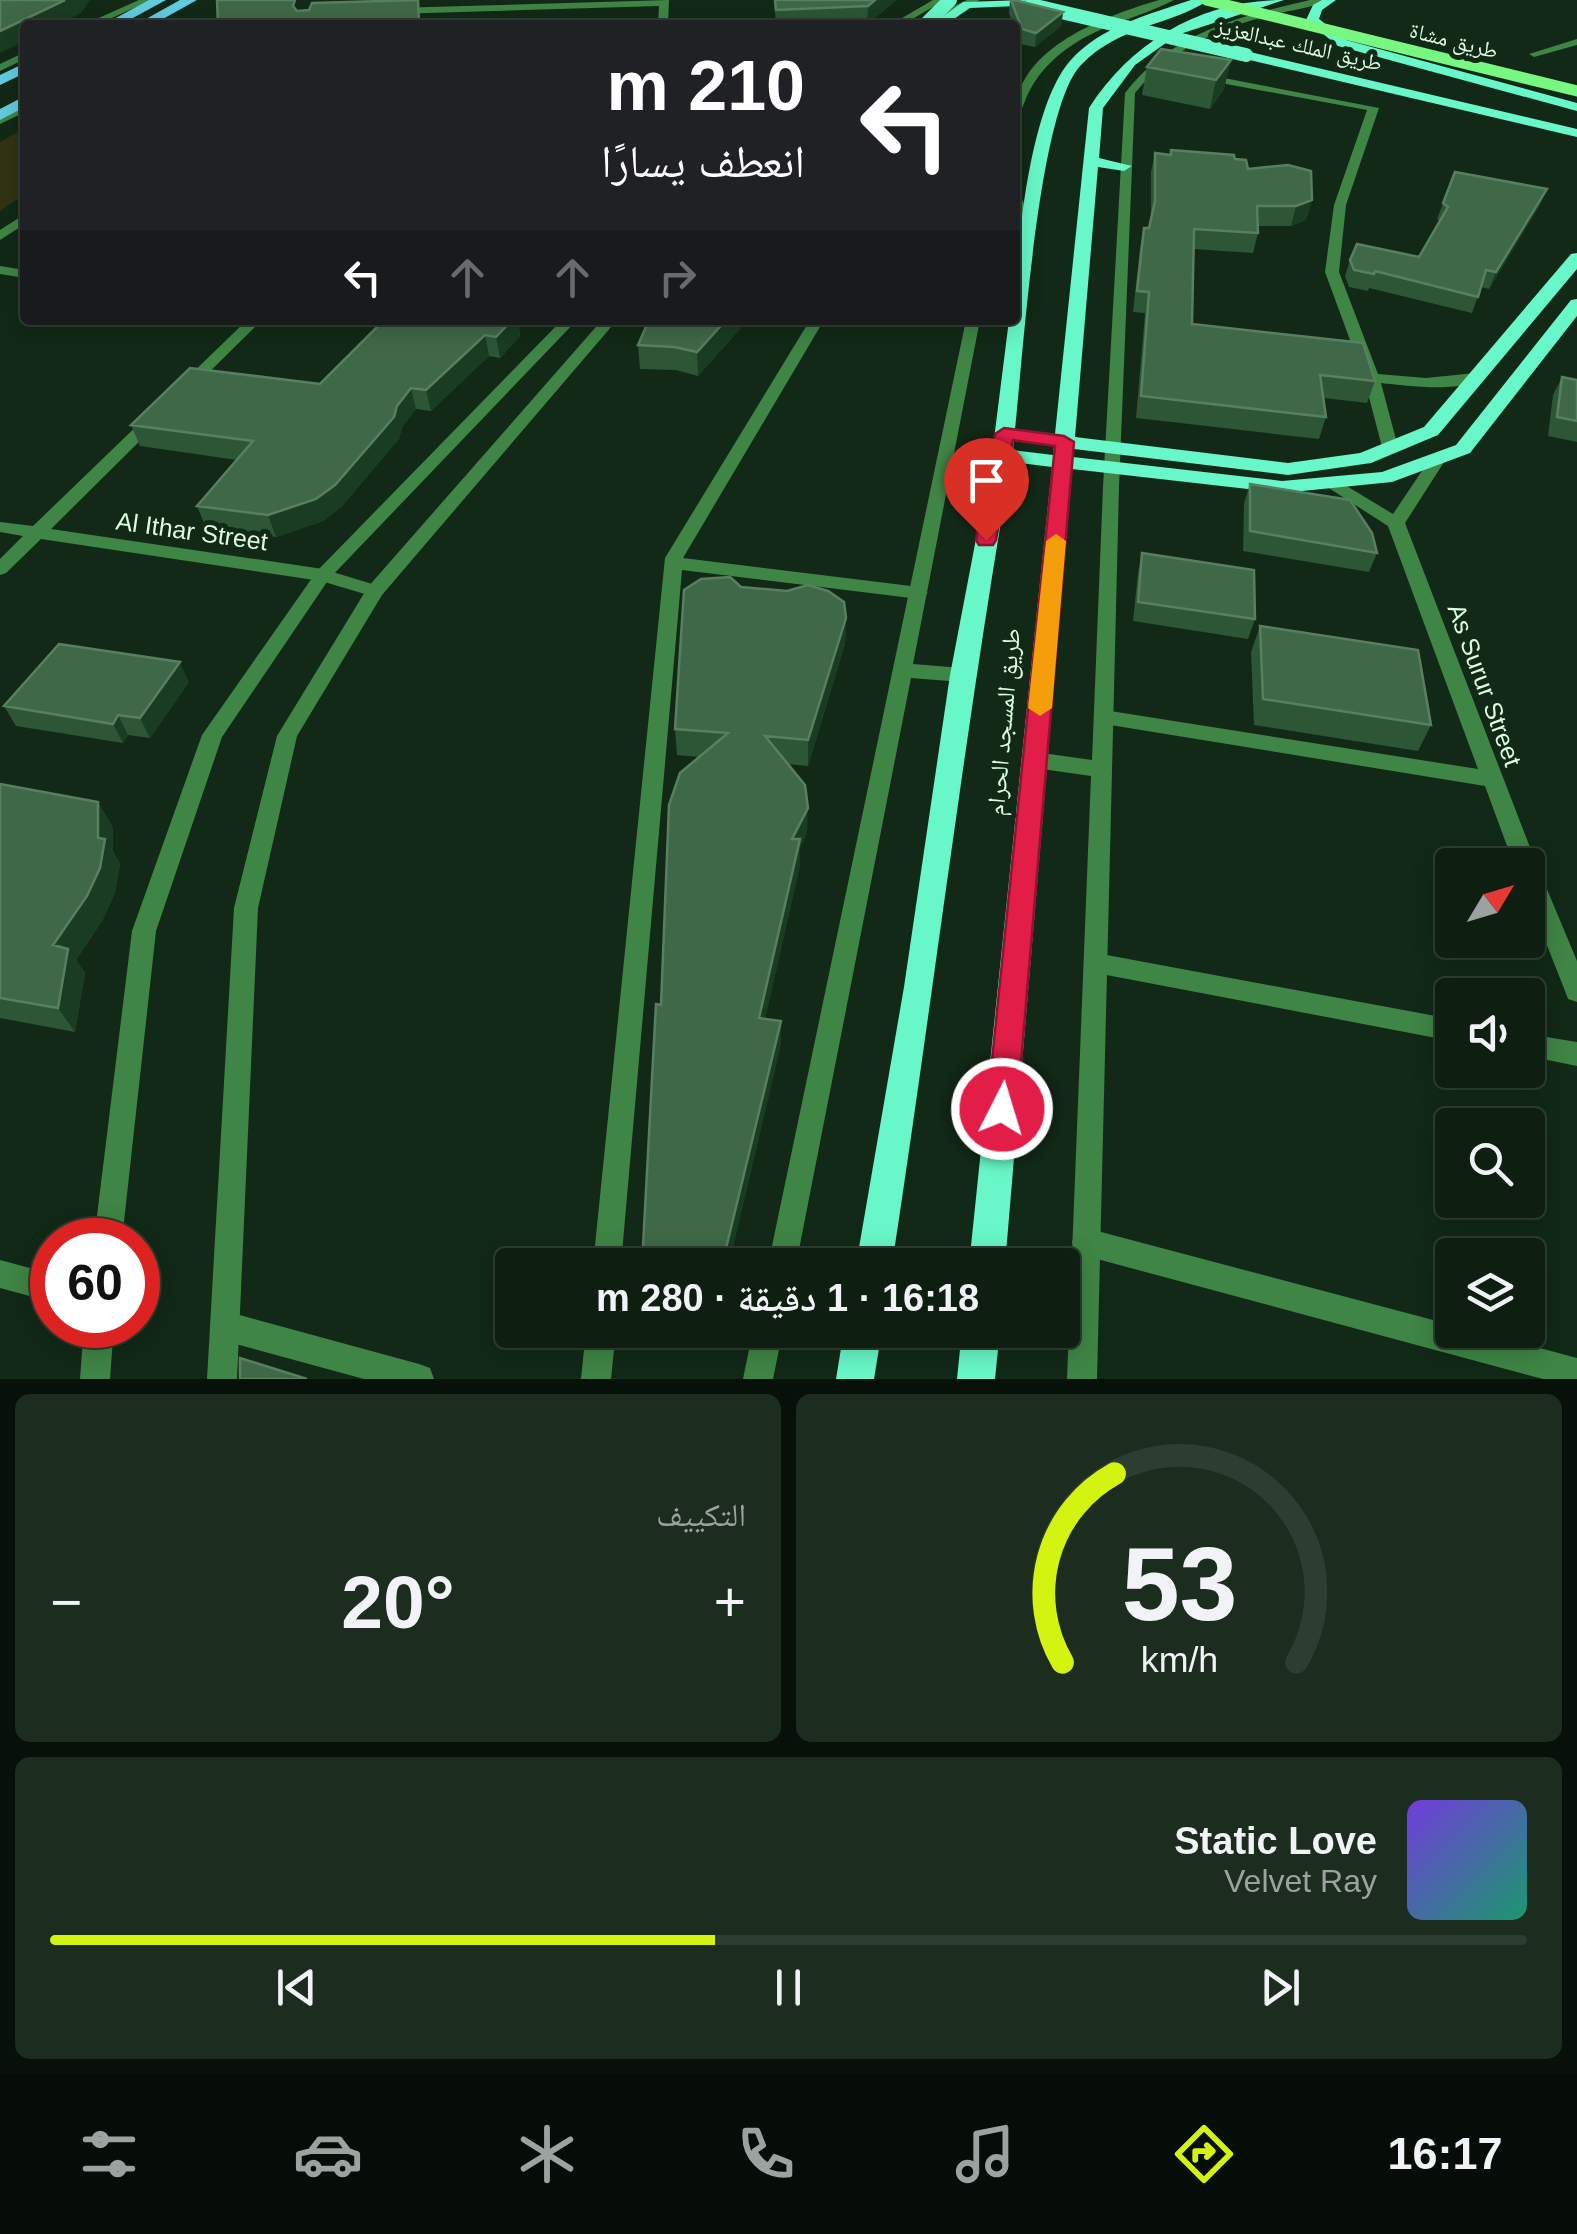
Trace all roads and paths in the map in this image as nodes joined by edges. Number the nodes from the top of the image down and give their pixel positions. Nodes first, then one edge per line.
1 (147, 0) edge
2 (160, 0) edge
3 (190, 0) edge
4 (940, 0) edge
5 (950, 0) edge
6 (975, 0) edge
7 (1062, 0) edge
8 (1169, 0) edge
9 (1205, 0) edge
10 (1258, 0) edge
11 (1278, 0) edge
12 (1322, 0) edge
13 (1330, 0) edge
14 (663, 1) edge
15 (1016, 1) edge
16 (389, 11) edge
17 (100, 20) edge
18 (120, 20) edge
19 (152, 20) edge
20 (168, 20) edge
21 (904, 20) edge
22 (928, 20) edge
23 (933, 20) edge
24 (945, 20) edge
25 (1577, 42) edge
26 (1534, 54) dead end
27 (1146, 68) junction
28 (1176, 73) edge
29 (1192, 75) edge
30 (1577, 78) edge
31 (1577, 90) edge
32 (1020, 101) edge
33 (1577, 108) edge
34 (1577, 120) edge
35 (1577, 135) edge
36 (1091, 162) junction
37 (1124, 166) junction
38 (1022, 240) edge
39 (1577, 258) edge
40 (1577, 304) edge
41 (250, 325) edge
42 (565, 325) edge
43 (606, 325) edge
44 (814, 325) edge
45 (972, 325) edge
46 (1014, 325) edge
47 (1372, 378) junction
48 (1475, 378) junction
49 (173, 400) edge
50 (159, 413) edge
51 (1003, 444) junction
52 (1390, 447) junction
53 (1064, 452) junction
54 (1112, 458) junction
55 (1438, 458) junction
56 (1329, 482) junction
57 (1396, 522) junction
58 (0, 527) edge
59 (36, 533) junction
60 (674, 563) junction
61 (0, 569) edge
62 (323, 575) junction
63 (375, 591) junction
64 (919, 593) junction
65 (904, 670) junction
66 (962, 675) junction
67 (1104, 717) junction
68 (1035, 760) junction
69 (1102, 770) junction
70 (1490, 779) junction
71 (1518, 848) edge
72 (1545, 914) edge
73 (1096, 963) junction
74 (1577, 992) edge
75 (1435, 1027) edge
76 (1545, 1048) edge
77 (1577, 1054) edge
78 (111, 1218) edge
79 (1086, 1242) junction
80 (609, 1248) edge
81 (785, 1248) edge
82 (877, 1248) edge
83 (989, 1248) edge
84 (0, 1274) edge
85 (30, 1282) edge
86 (225, 1326) junction
87 (97, 1348) edge
88 (599, 1348) edge
89 (764, 1348) edge
90 (861, 1348) edge
91 (979, 1348) edge
92 (1577, 1373) edge
93 (95, 1379) edge
94 (222, 1379) edge
95 (419, 1379) edge
96 (596, 1379) edge
97 (758, 1379) edge
98 (856, 1379) edge
99 (976, 1379) edge
100 (1082, 1379) edge

1 - 17 street
2 - 18 highway
3 - 19 highway
3 - 20 highway
4 - 21 street
5 - 22 main road, bridge
6 - 23 street
7 - 34 main road, طريق الملك عبدالعزيز
8 - 32 street
9 - 31 main road, طريق مشاة, bridge
9 - 38 main road, طريق المسجد الحرام
10 - 30 main road, طريق مشاة
11 - 36 main road, طريق المسجد الحرام
12 - 27 street
13 - 33 main road
14 - 16 street
15 - 24 main road, طريق الملك عبدالعزيز
15 - 35 main road, طريق الملك عبدالعزيز, bridge
25 - 26 street
27 - 28 street
27 - 37 street
29 - 47 street
36 - 37 main road
36 - 53 main road, طريق المسجد الحرام
37 - 54 street
39 - 48 main road
40 - 55 main road
41 - 49 street
42 - 62 street
43 - 63 street
44 - 60 street
45 - 64 street
46 - 51 main road, طريق المسجد الحرام
47 - 48 street
47 - 52 street
48 - 52 main road
50 - 59 street
51 - 53 main road
51 - 66 main road, طريق المسجد الحرام
52 - 54 main road
53 - 54 main road
53 - 68 main road, طريق المسجد الحرام
54 - 56 main road
54 - 67 street
55 - 56 main road
55 - 57 street
56 - 57 street
57 - 70 street, As Surur Street
58 - 59 street, Al Ithar Street
59 - 61 street
59 - 62 street, Al Ithar Street
60 - 64 street
60 - 80 street
62 - 63 street, Al Ithar Street
62 - 78 street
63 - 86 street
64 - 65 street
65 - 66 street
65 - 81 street
66 - 82 main road, طريق المسجد الحرام
67 - 69 street
67 - 70 street
68 - 69 street
68 - 83 main road, طريق المسجد الحرام
69 - 73 street
70 - 71 street, As Surur Street
72 - 74 street, As Surur Street
73 - 75 street
73 - 79 street
76 - 77 street
79 - 92 street
79 - 100 street
84 - 85 street
86 - 94 street
86 - 95 street
87 - 93 street
88 - 96 street
89 - 97 street
90 - 98 main road
91 - 99 main road

